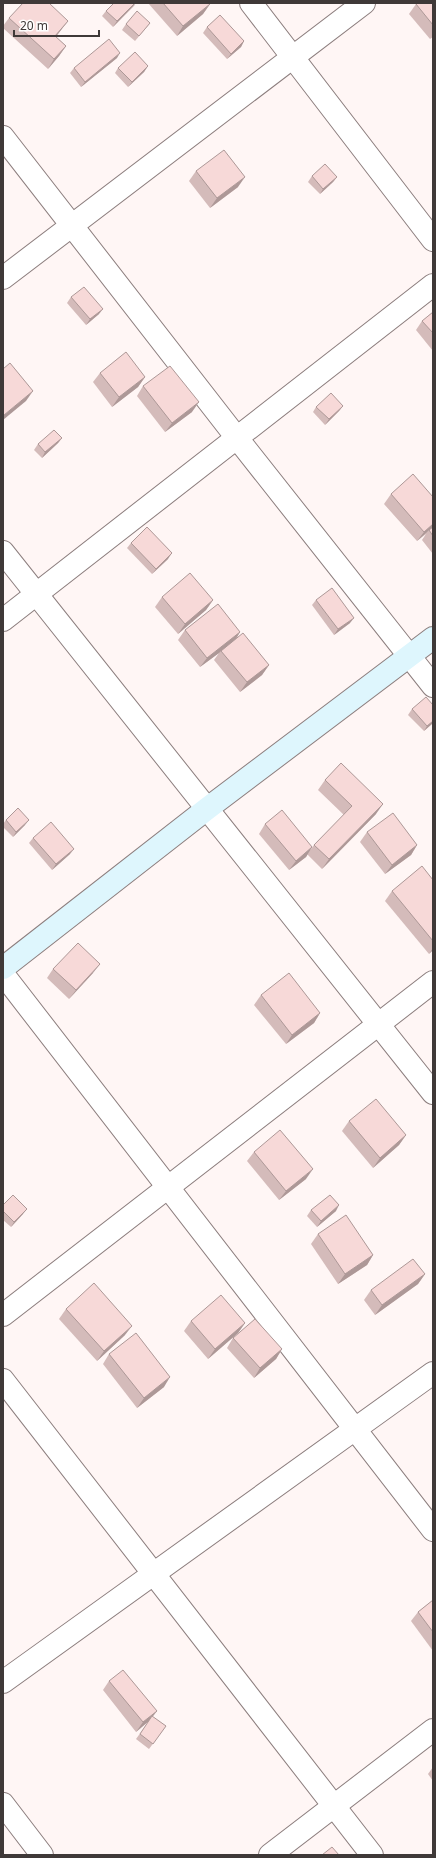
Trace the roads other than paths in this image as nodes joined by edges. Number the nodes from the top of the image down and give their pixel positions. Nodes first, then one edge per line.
1 (251, 3) edge
2 (364, 3) edge
3 (292, 56) junction
4 (3, 138) edge
5 (71, 226) junction
6 (433, 240) edge
7 (3, 278) edge
8 (433, 285) edge
9 (237, 438) junction
10 (3, 552) edge
11 (36, 594) junction
12 (3, 620) edge
13 (433, 638) edge
14 (410, 656) junction
15 (433, 686) edge
16 (208, 808) junction
17 (3, 968) edge
18 (3, 974) edge
19 (433, 982) edge
20 (379, 1024) junction
21 (433, 1093) edge
22 (168, 1187) junction
23 (3, 1315) edge
24 (433, 1373) edge
25 (3, 1380) edge
26 (355, 1429) junction
27 (433, 1530) edge
28 (153, 1574) junction
29 (3, 1682) edge
30 (433, 1730) edge
31 (3, 1804) edge
32 (334, 1806) junction
33 (42, 1855) edge
34 (270, 1855) edge
35 (372, 1855) edge

1 - 3 street
2 - 3 street
3 - 5 street
3 - 6 street
4 - 5 street
5 - 7 street
5 - 9 street
8 - 9 street
9 - 11 street
9 - 14 street
10 - 11 street
11 - 12 street
11 - 16 street
13 - 14 main road
14 - 15 street
14 - 16 main road
16 - 17 main road
16 - 20 street
18 - 22 street
19 - 20 street
20 - 21 street
20 - 22 street
22 - 23 street
22 - 26 street
24 - 26 street
25 - 28 street
26 - 27 street
26 - 28 street
28 - 29 street
28 - 32 street
30 - 32 street
31 - 33 street
32 - 34 street
32 - 35 street

